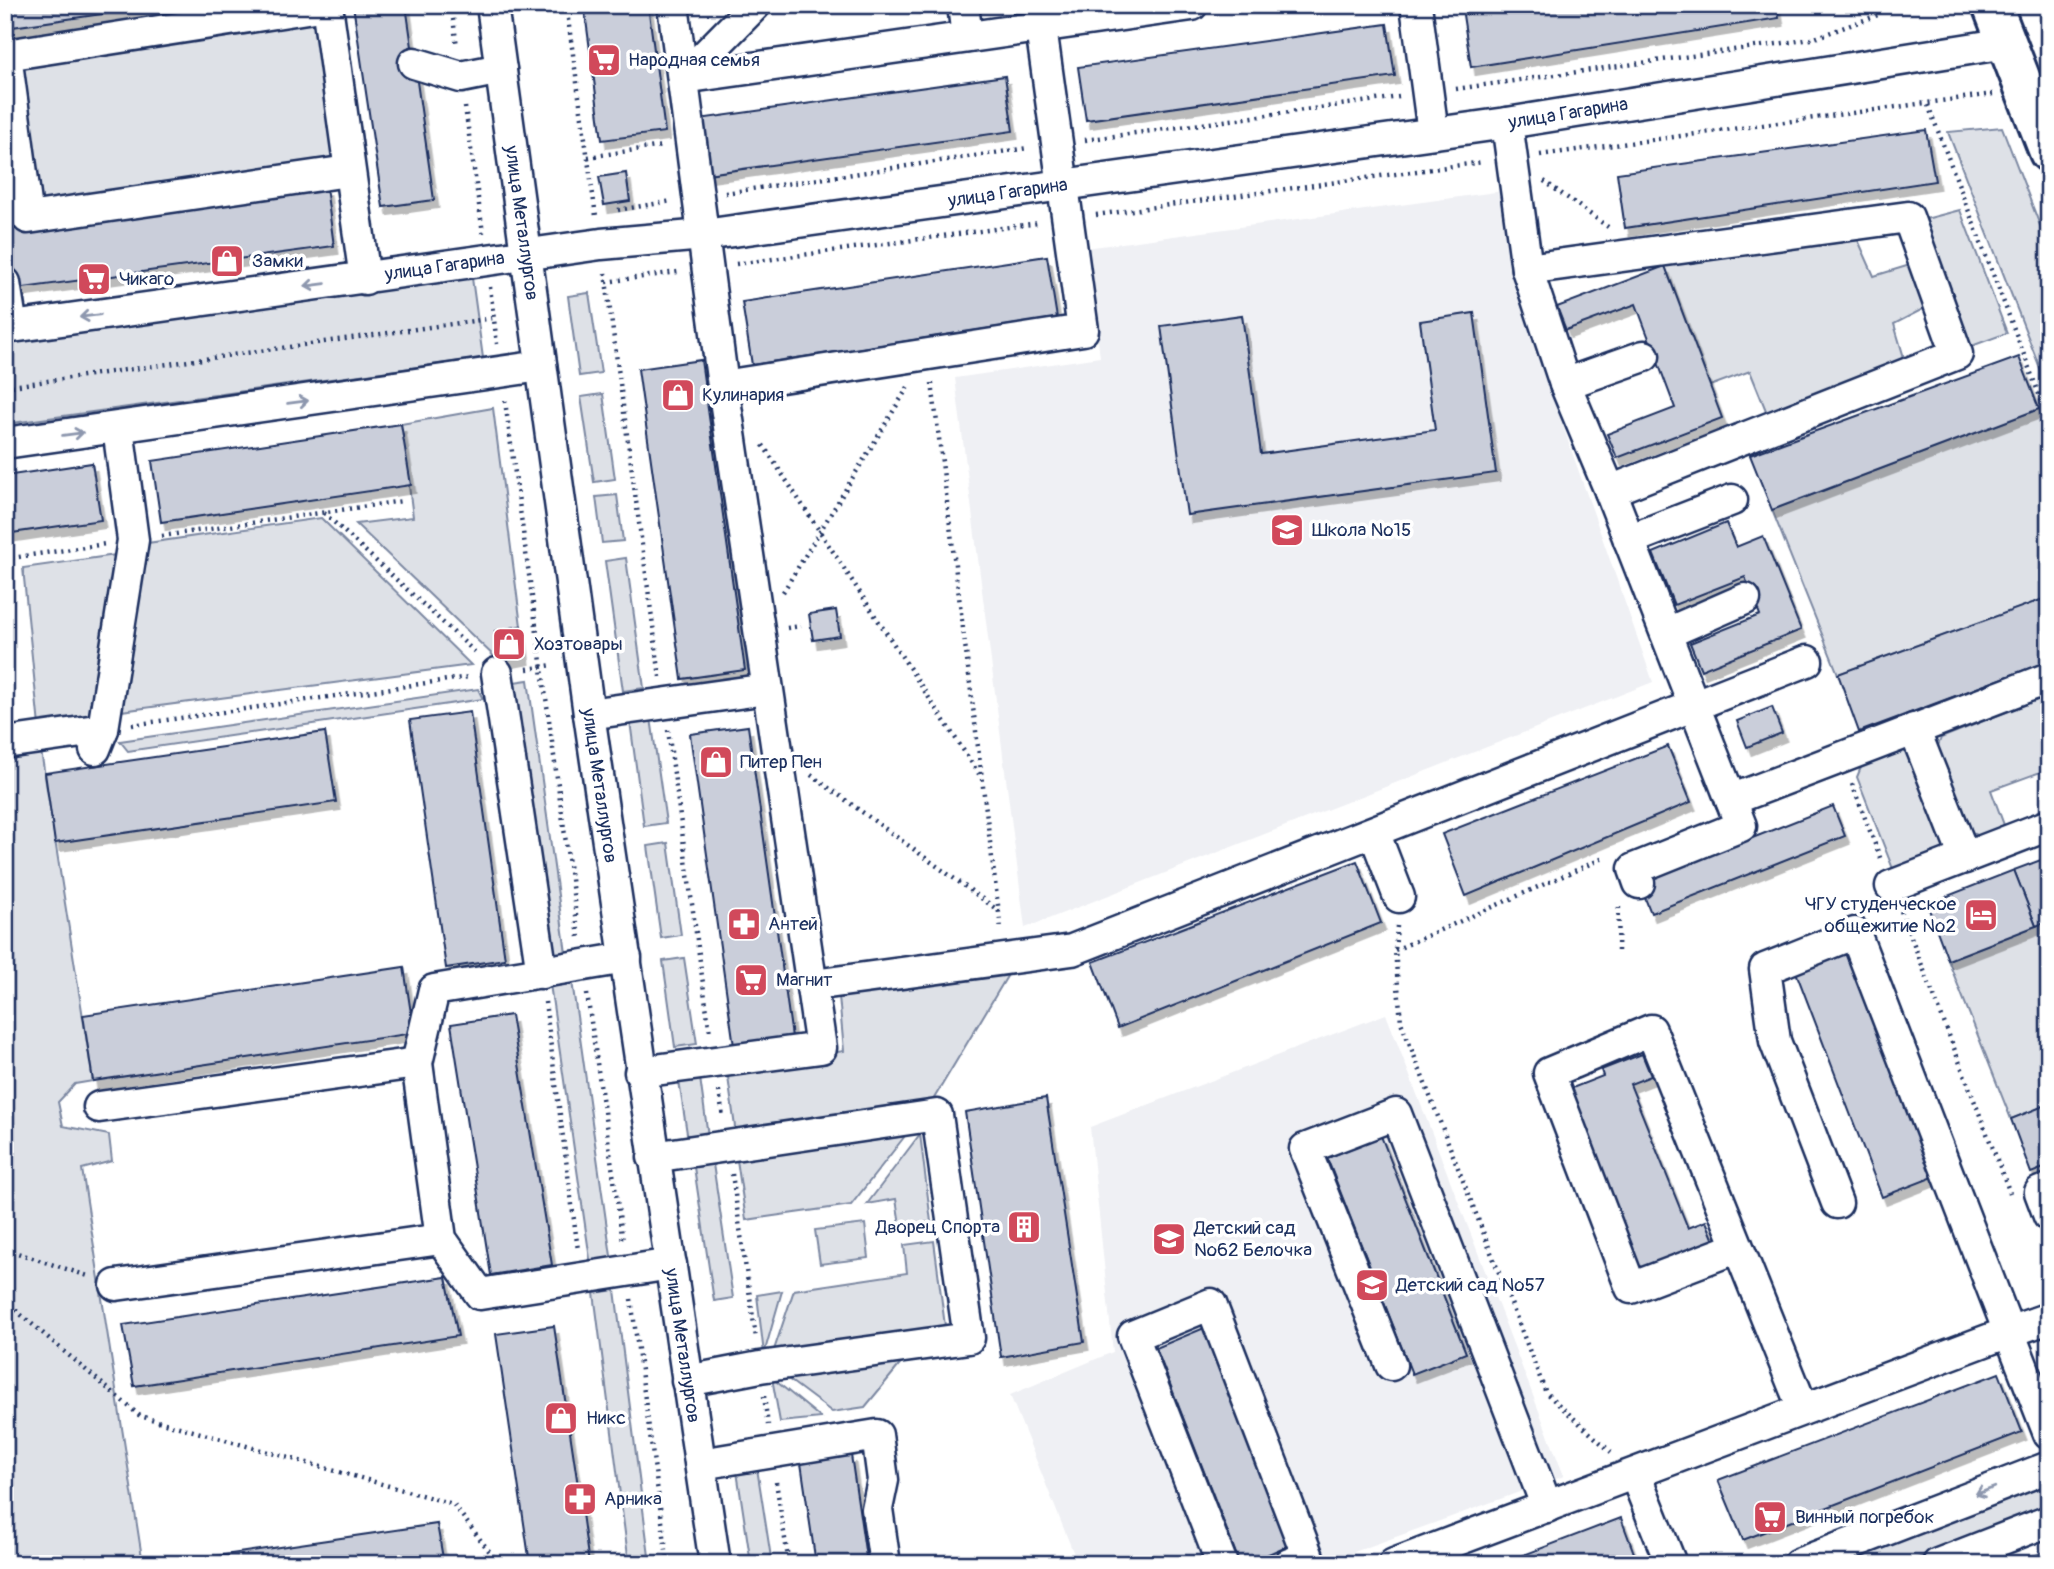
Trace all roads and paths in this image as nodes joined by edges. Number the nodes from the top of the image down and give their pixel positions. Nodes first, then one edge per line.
1 (327, 5) edge
2 (451, 5) edge
3 (492, 5) edge
4 (673, 5) edge
5 (755, 5) edge
6 (963, 5) edge
7 (1192, 5) edge
8 (1416, 5) edge
9 (1875, 5) edge
10 (1992, 5) edge
11 (1041, 28) junction
12 (967, 37) junction
13 (2007, 43) junction
14 (414, 62) dead end
15 (501, 69) junction
16 (461, 77) junction
17 (683, 78) junction
18 (1429, 93) junction
19 (9, 104) edge
20 (1507, 123) junction
21 (1433, 133) junction
22 (690, 142) junction
23 (1058, 144) junction
24 (2049, 152) edge
25 (588, 157) dead end
26 (1512, 158) junction
27 (348, 171) junction
28 (1063, 184) junction
29 (699, 197) junction
30 (584, 215) dead end
31 (16, 219) edge
32 (1068, 219) junction
33 (522, 223) junction
34 (482, 231) junction
35 (469, 233) dead end
36 (704, 235) junction
37 (1645, 253) junction
38 (528, 256) junction
39 (487, 261) junction
40 (708, 268) junction
41 (1527, 269) junction
42 (365, 279) junction
43 (606, 282) dead end
44 (5, 283) edge
45 (494, 318) junction
46 (9, 328) edge
47 (929, 354) junction
48 (1644, 356) dead end
49 (541, 366) junction
50 (501, 372) junction
51 (1565, 384) junction
52 (723, 386) junction
53 (5, 387) edge
54 (2049, 420) edge
55 (118, 428) junction
56 (761, 442) dead end
57 (5, 443) edge
58 (1610, 491) junction
59 (1732, 500) dead end
60 (402, 501) dead end
61 (821, 530) junction
62 (1629, 540) junction
63 (1745, 599) dead end
64 (800, 626) dead end
65 (759, 632) junction
66 (1667, 632) junction
67 (583, 661) junction
68 (1807, 661) dead end
69 (540, 667) junction
70 (497, 673) junction
71 (2049, 678) edge
72 (767, 689) junction
73 (1695, 707) junction
74 (589, 715) junction
75 (1914, 730) junction
76 (99, 739) junction
77 (5, 743) edge
78 (776, 750) junction
79 (1841, 757) junction
80 (982, 778) junction
81 (1731, 800) junction
82 (2049, 825) edge
83 (1374, 832) junction
84 (1608, 857) dead end
85 (1965, 858) junction
86 (1639, 883) dead end
87 (1891, 887) junction
88 (1399, 897) joint
89 (999, 911) junction
90 (1395, 950) junction
91 (626, 958) junction
92 (1005, 959) junction
93 (583, 967) junction
94 (542, 973) junction
95 (813, 985) junction
96 (417, 1063) junction
97 (640, 1072) junction
98 (99, 1107) dead end
99 (653, 1157) junction
100 (2046, 1199) edge
101 (1837, 1203) dead end
102 (441, 1239) junction
103 (1736, 1248) junction
104 (5, 1249) edge
105 (671, 1264) junction
106 (627, 1272) junction
107 (582, 1278) junction
108 (116, 1285) joint
109 (5, 1301) edge
110 (2049, 1318) edge
111 (2009, 1332) junction
112 (1391, 1365) dead end
113 (687, 1381) junction
114 (1803, 1409) junction
115 (2049, 1433) edge
116 (772, 1451) junction
117 (701, 1464) junction
118 (2049, 1467) edge
119 (1635, 1474) junction
120 (1547, 1507) junction
121 (2049, 1521) edge
122 (499, 1564) edge
123 (668, 1564) edge
124 (715, 1564) edge
125 (789, 1564) edge
126 (885, 1564) edge
127 (1222, 1564) edge
128 (1289, 1564) edge
129 (1394, 1564) edge
130 (1671, 1564) edge
131 (1798, 1564) edge
132 (1938, 1564) edge

1 - 19 street
1 - 27 street
2 - 16 path
3 - 15 street, улица Металлургов
4 - 17 street
5 - 17 street
6 - 12 street
7 - 11 street
8 - 18 street
9 - 18 path
10 - 13 main road
11 - 12 street
11 - 23 street
12 - 17 street
13 - 20 street, улица Гагарина
13 - 24 main road
14 - 16 street
15 - 16 street
15 - 33 street, улица Металлургов
16 - 34 path
17 - 22 street
18 - 21 street
18 - 23 path
19 - 31 street
20 - 21 street, улица Гагарина
20 - 26 street
21 - 28 street, улица Гагарина
22 - 25 path
22 - 29 street
23 - 28 street
23 - 29 path
26 - 32 path
26 - 37 path
26 - 41 street
26 - 54 path
27 - 31 street
27 - 42 street
28 - 32 street
28 - 36 street, улица Гагарина
29 - 30 path
29 - 36 street
32 - 40 path
32 - 47 street
33 - 34 path
33 - 38 street, улица Металлургов
34 - 35 path
34 - 39 path
36 - 38 street, улица Гагарина
36 - 40 street
37 - 41 street
37 - 58 street
38 - 39 street, улица Гагарина
38 - 49 street, улица Металлургов
39 - 42 street, улица Гагарина
39 - 45 path
40 - 43 path
40 - 52 street
41 - 51 street
42 -> 46 street, улица Гагарина
44 - 46 street
45 - 50 path
45 - 53 path
47 - 52 street
47 - 61 path
47 - 80 path
48 - 51 street
49 - 50 street
49 - 67 street, улица Металлургов
55 -> 50 street
50 - 69 path
51 - 58 street
52 - 65 street
57 -> 55 street
55 - 76 street
56 - 61 path
58 - 62 street
59 - 62 street
60 - 70 path
61 - 65 path
61 - 80 path
62 - 66 street
63 - 66 street
64 - 65 path
65 - 72 street
66 - 73 street
67 - 69 path
67 - 74 street, улица Металлургов
68 - 73 street
69 - 70 path
69 - 93 path
70 - 76 path
70 - 94 street
71 - 75 street
72 - 74 street
72 - 78 street
73 - 81 street
73 - 83 street
74 - 91 street, улица Металлургов
75 - 79 street
75 - 85 street
76 - 77 street
78 - 89 path
78 - 95 street
79 - 81 street
79 - 87 path
80 - 89 path
81 - 86 street
82 - 85 street
83 - 88 street
83 - 92 street
84 - 90 path
85 - 87 street
87 - 100 path
88 - 90 path
89 - 92 path
90 - 119 path
91 - 93 street
91 - 97 street, улица Металлургов
92 - 95 street
93 - 94 street
93 - 106 path
94 - 96 street
94 - 107 path
95 - 97 street
96 - 98 street
96 - 102 street
97 - 99 street, улица Металлургов
99 - 105 street, улица Металлургов
99 - 113 street
101 - 111 street
102 - 107 street
102 - 108 street
103 - 103 street
103 - 114 street
104 - 108 path
105 - 106 street
105 - 113 street, улица Металлургов
106 - 107 street
106 - 123 path
109 - 122 path
110 - 111 street
111 - 114 street
111 - 115 street
112 - 120 street
113 - 117 street, улица Металлургов
114 - 119 street
116 - 117 street
116 - 125 path
116 - 126 street
117 - 124 street, улица Металлургов
118 -> 131 street
119 - 120 street
119 - 130 street
120 - 129 street
121 - 132 street
127 - 128 street

